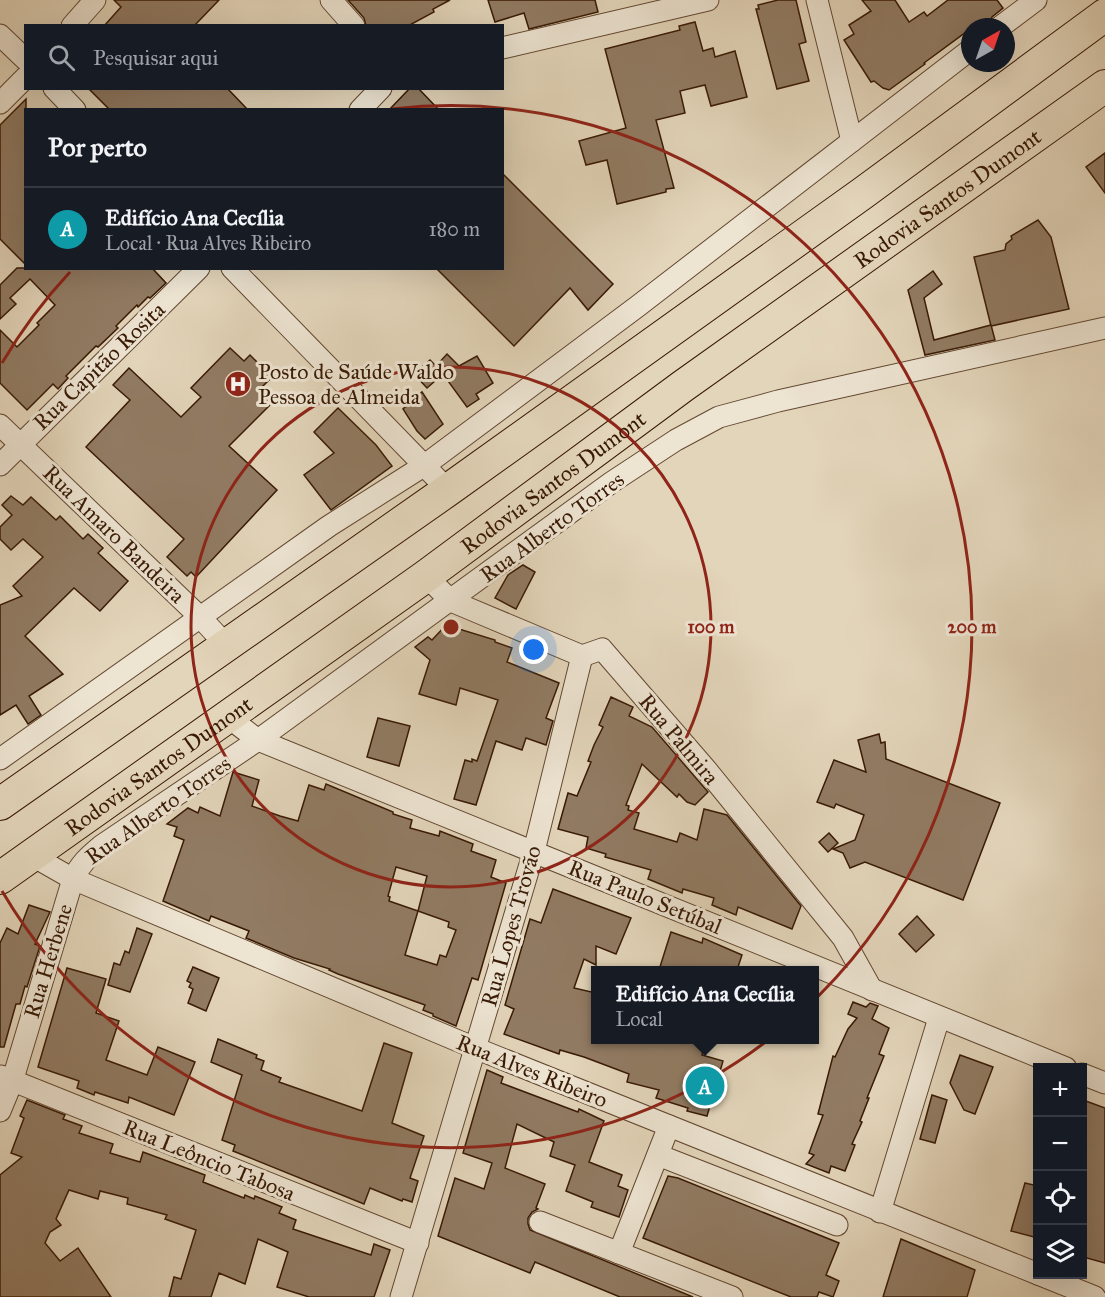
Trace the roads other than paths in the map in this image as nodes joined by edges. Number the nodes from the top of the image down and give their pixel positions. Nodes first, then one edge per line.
1 (95, 0) edge
2 (331, 0) edge
3 (708, 0) edge
4 (817, 0) edge
5 (1036, 0) edge
6 (1105, 15) edge
7 (1012, 18) edge
8 (74, 24) edge
9 (352, 24) edge
10 (0, 35) edge
11 (504, 48) edge
12 (961, 57) edge
13 (24, 58) edge
14 (24, 80) edge
15 (1105, 86) edge
16 (56, 90) edge
17 (379, 90) edge
18 (0, 103) edge
19 (73, 108) edge
20 (362, 108) edge
21 (852, 141) junction
22 (197, 270) edge
23 (234, 270) edge
24 (1105, 328) edge
25 (0, 424) edge
26 (20, 444) junction
27 (0, 465) edge
28 (425, 465) junction
29 (448, 490) junction
30 (426, 576) junction
31 (451, 601) junction
32 (201, 618) junction
33 (226, 645) junction
34 (582, 656) junction
35 (228, 717) junction
36 (258, 740) junction
37 (0, 759) edge
38 (3, 797) edge
39 (534, 850) junction
40 (31, 855) junction
41 (0, 878) edge
42 (73, 879) junction
43 (814, 966) edge
44 (819, 968) edge
45 (872, 990) junction
46 (939, 1018) junction
47 (475, 1048) junction
48 (1053, 1063) edge
49 (1087, 1076) edge
50 (6, 1079) edge
51 (1105, 1083) edge
52 (0, 1111) edge
53 (669, 1126) junction
54 (658, 1155) junction
55 (880, 1212) junction
56 (540, 1222) dead end
57 (837, 1225) dead end
58 (418, 1243) junction
59 (619, 1253) junction
60 (1033, 1272) edge
61 (1050, 1279) edge
62 (401, 1297) edge
63 (732, 1297) edge
64 (1095, 1297) edge

1 - 8 street
2 - 9 street
3 - 11 street
4 - 21 street
5 - 7 street
6 - 29 highway
10 - 13 street
12 - 21 street
14 - 18 street
15 - 30 highway, Rodovia Santos Dumont
16 - 19 street
17 - 20 street
21 - 28 street
22 - 26 street, Rua Capitão Rosita
23 - 28 street
24 - 31 street, Rua Alberto Torres
25 - 26 street, Rua Amaro Bandeira
26 - 27 street, Rua Capitão Rosita
26 - 32 street, Rua Amaro Bandeira
28 - 29 street
28 - 32 street
29 - 33 highway
30 - 31 street, Rua Palmira
30 - 35 highway, Rodovia Santos Dumont
31 - 34 street, Rua Palmira
31 - 36 street, Rua Alberto Torres
32 - 33 street, Rua Amaro Bandeira
32 - 37 street
33 - 38 highway
34 - 39 street, Rua Lopes Trovão
34 - 45 street, Rua Palmira
35 - 36 street, Rua Paulo Setúbal
35 - 40 highway, Rodovia Santos Dumont
36 - 39 street, Rua Paulo Setúbal
36 - 42 street, Rua Alberto Torres
39 - 43 street, Rua Paulo Setúbal
39 - 47 street, Rua Lopes Trovão
40 - 41 highway, Rodovia Santos Dumont
40 - 42 street, Rua Alves Ribeiro
42 - 47 street, Rua Alves Ribeiro
42 - 50 street, Rua Herbene
44 - 45 street, Rua Paulo Setúbal
45 - 46 street, Rua Paulo Setúbal
46 - 48 street, Rua Paulo Setúbal
46 - 55 street
47 - 53 street, Rua Alves Ribeiro
47 - 58 street, Rua Lopes Trovão
49 - 51 street
50 - 52 street, Rua Herbene
50 - 58 street, Rua Leôncio Tabosa
53 - 54 street
53 - 55 street, Rua Alves Ribeiro
54 - 57 street
54 - 59 street
55 - 60 street, Rua Alves Ribeiro
56 - 59 street
58 - 62 street, Rua Lopes Trovão
59 - 63 street
61 - 64 street, Rua Alves Ribeiro

